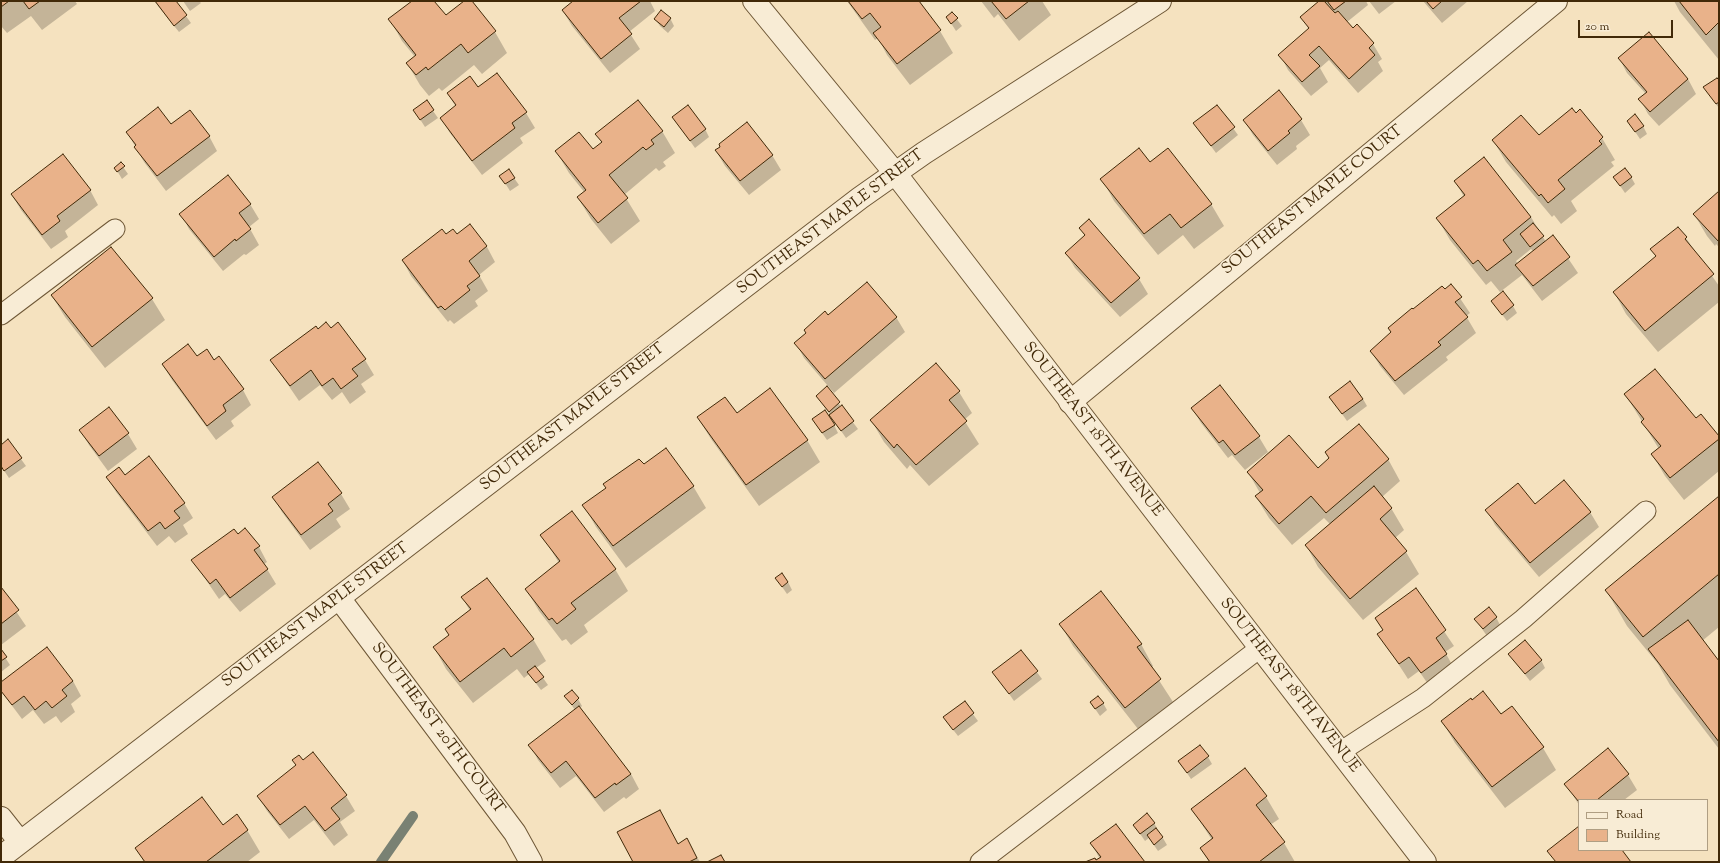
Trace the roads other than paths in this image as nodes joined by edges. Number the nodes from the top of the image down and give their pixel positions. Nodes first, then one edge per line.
1 (754, 1) edge
2 (1160, 1) edge
3 (1556, 1) edge
4 (895, 173) junction
5 (115, 229) dead end
6 (1, 315) edge
7 (1070, 402) junction
8 (1646, 511) dead end
9 (339, 598) junction
10 (1260, 648) junction
11 (1340, 752) junction
12 (1, 818) edge
13 (20, 842) junction
14 (1, 857) edge
15 (531, 862) edge
16 (980, 862) edge
17 (1425, 862) edge

1 - 4 street, SOUTHEAST 18TH AVENUE
2 - 4 street, SOUTHEAST MAPLE STREET
3 - 7 street, SOUTHEAST MAPLE COURT
4 - 7 street, SOUTHEAST 18TH AVENUE
4 - 9 street, SOUTHEAST MAPLE STREET
5 - 6 lane
7 - 10 street, SOUTHEAST 18TH AVENUE
8 - 11 lane
9 - 13 street, SOUTHEAST MAPLE STREET
9 - 15 street, SOUTHEAST 20TH COURT
10 - 11 street, SOUTHEAST 18TH AVENUE
10 - 16 lane
11 - 17 street, SOUTHEAST 18TH AVENUE
12 - 13 street
13 - 14 street, SOUTHEAST MAPLE STREET

